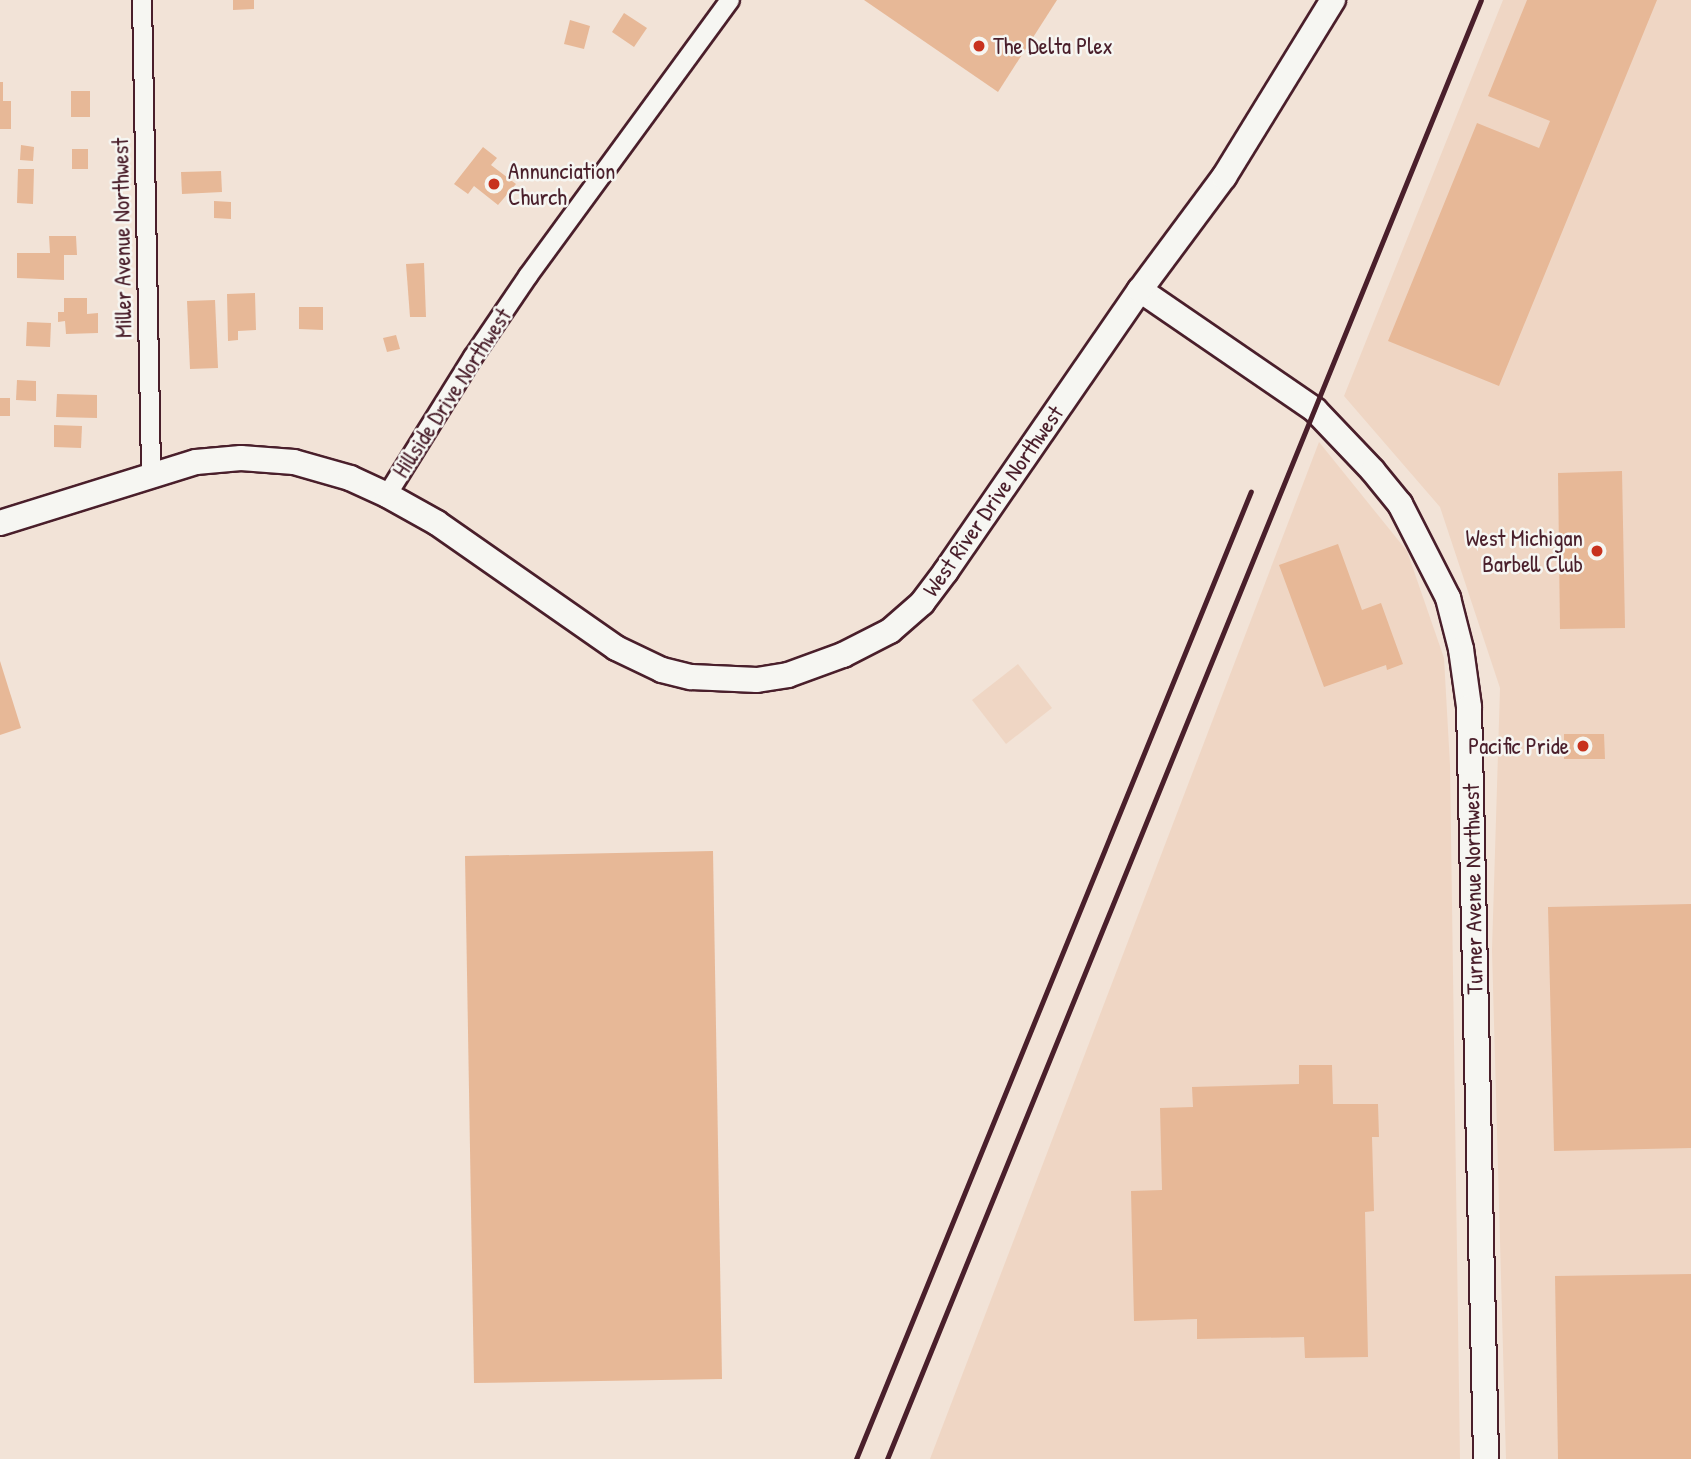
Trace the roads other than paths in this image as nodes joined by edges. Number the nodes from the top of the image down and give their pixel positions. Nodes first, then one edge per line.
1 (142, 0) edge
2 (730, 0) edge
3 (1333, 0) edge
4 (1140, 290) junction
5 (151, 476) junction
6 (387, 495) junction
7 (0, 523) edge
8 (1486, 1459) edge

1 - 5 street, Miller Avenue Northwest
2 - 6 street, Hillside Drive Northwest
3 - 4 main road, West River Drive Northwest
4 - 6 main road, West River Drive Northwest
4 - 8 main road, Turner Avenue Northwest
5 - 6 main road, Hillside Drive Northwest
5 - 7 main road, Hillside Drive Northwest

